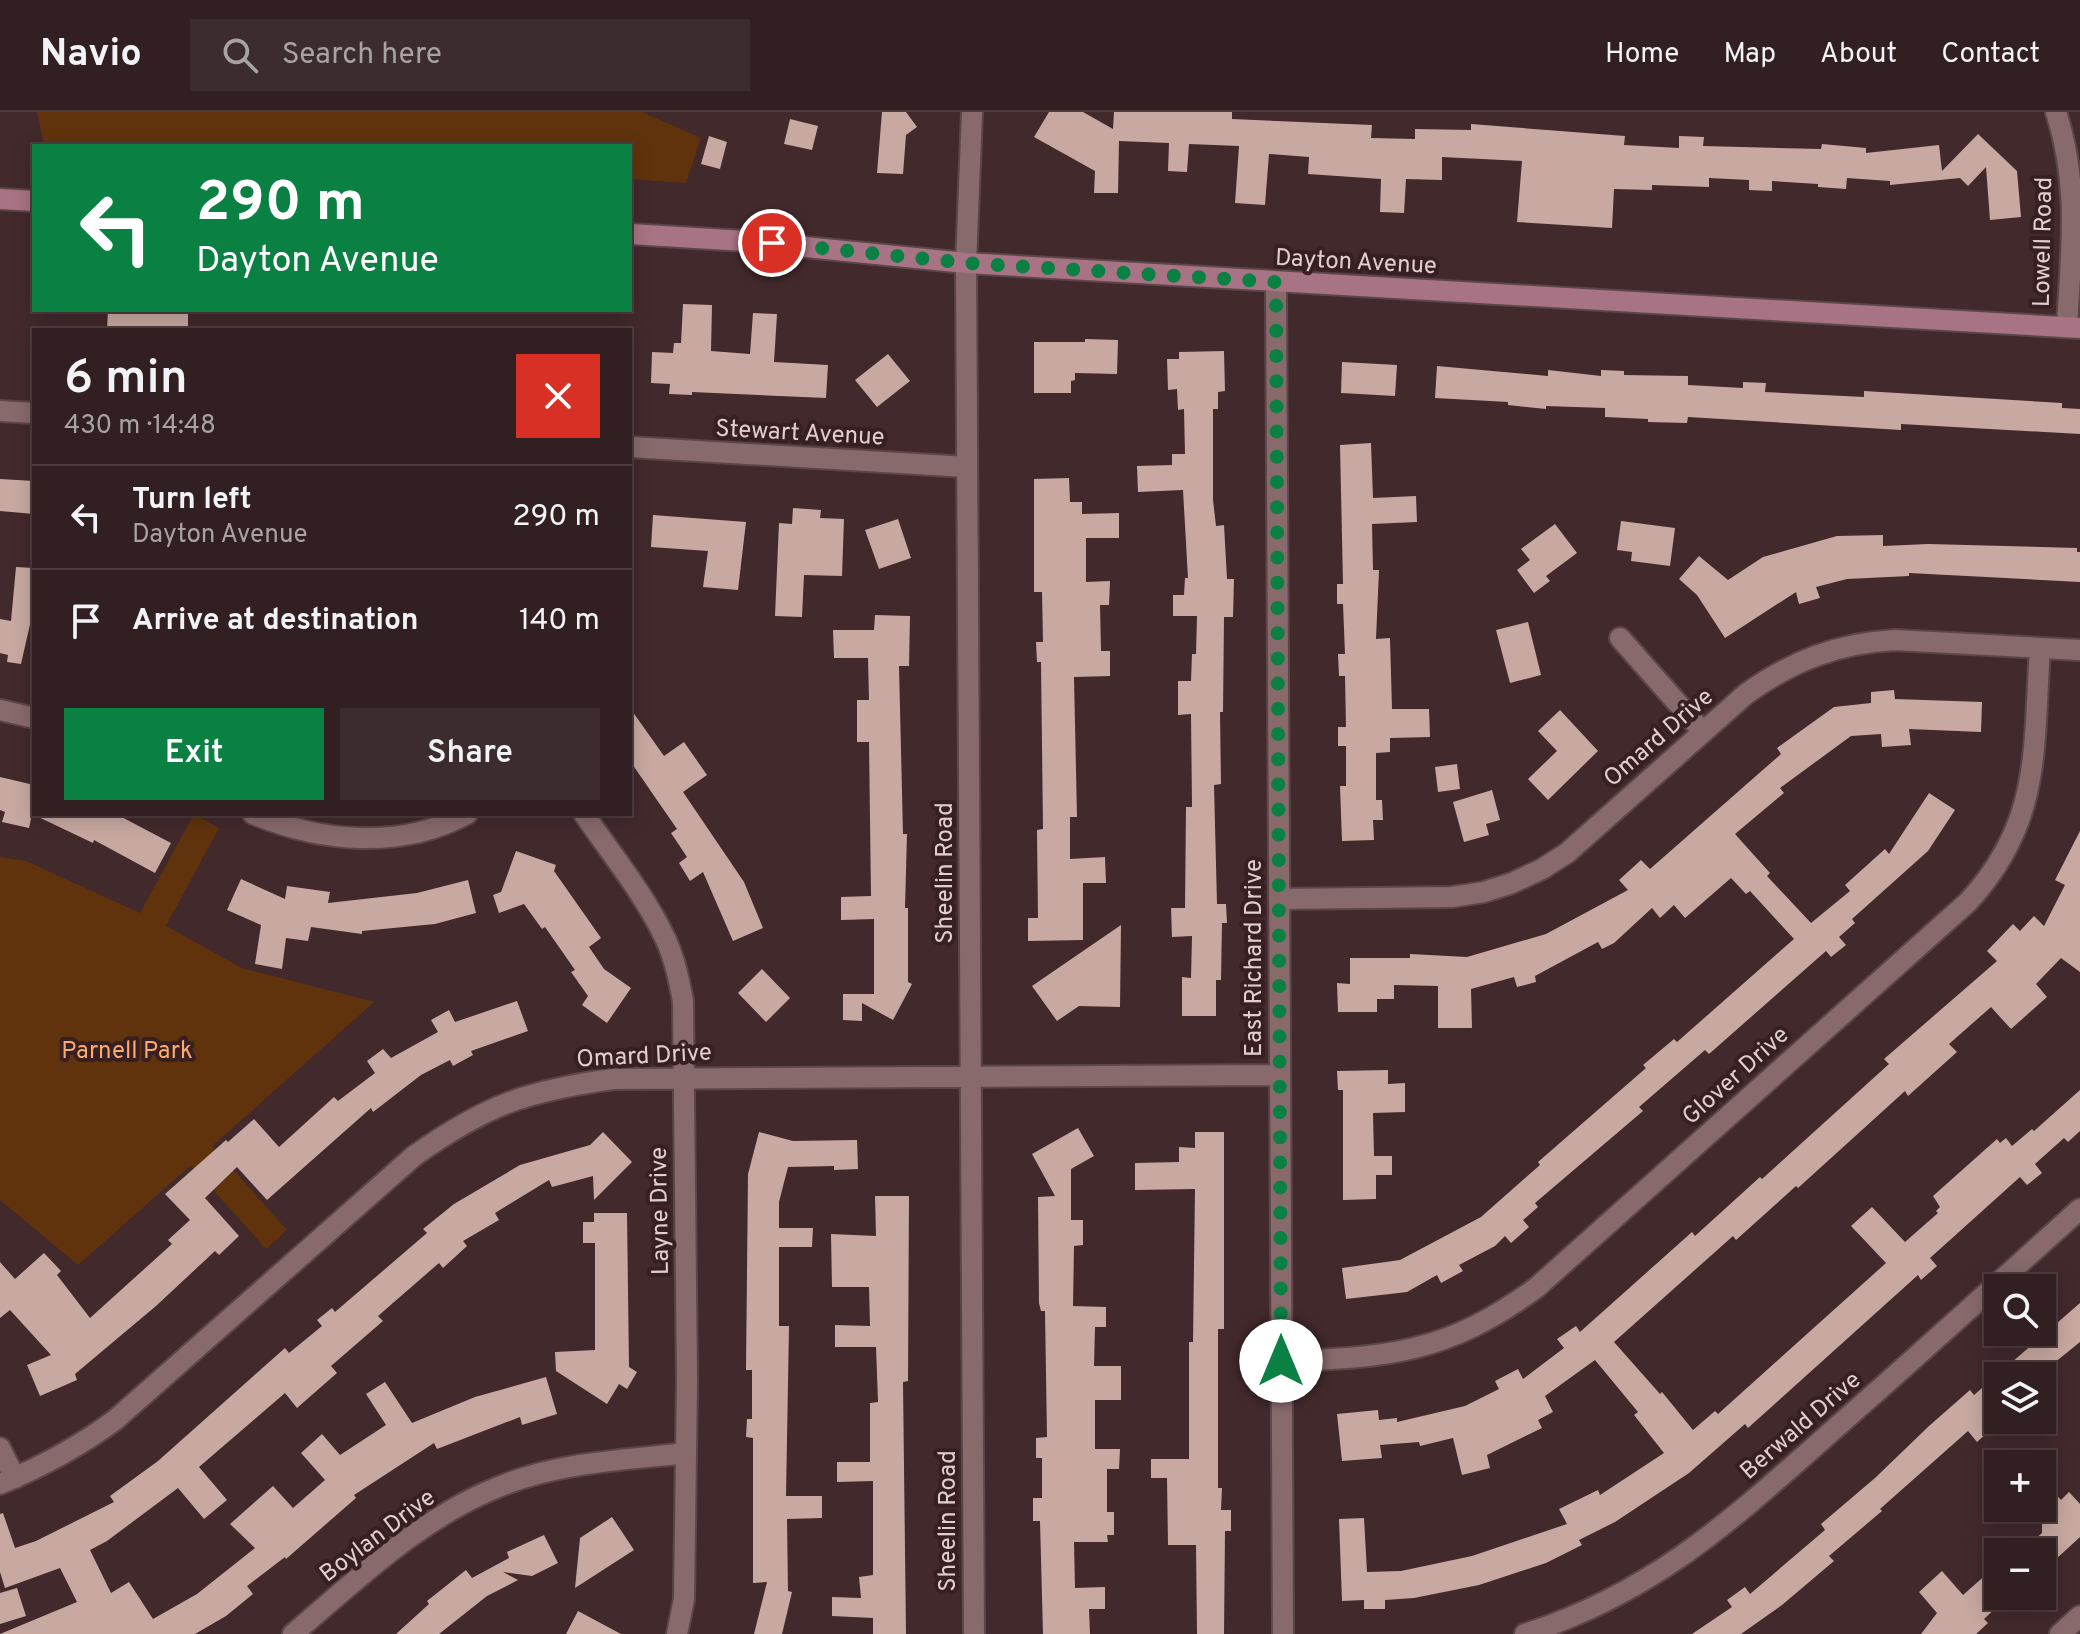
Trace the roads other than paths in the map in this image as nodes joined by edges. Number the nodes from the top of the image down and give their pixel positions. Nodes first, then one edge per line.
1 (972, 112) edge
2 (2056, 112) edge
3 (0, 199) edge
4 (32, 201) edge
5 (632, 234) edge
6 (966, 263) junction
7 (1276, 282) junction
8 (2074, 328) edge
9 (0, 411) edge
10 (32, 413) edge
11 (632, 447) edge
12 (967, 467) junction
13 (1620, 638) dead end
14 (2040, 648) junction
15 (2080, 650) edge
16 (0, 710) edge
17 (32, 718) edge
18 (1703, 732) junction
19 (258, 816) edge
20 (462, 816) edge
21 (585, 816) edge
22 (1279, 899) junction
23 (1280, 1075) junction
24 (971, 1076) junction
25 (684, 1078) junction
26 (2080, 1209) edge
27 (1281, 1361) junction
28 (0, 1448) edge
29 (686, 1453) junction
30 (8, 1481) edge
31 (2080, 1616) edge
32 (293, 1634) edge
33 (677, 1634) edge
34 (974, 1634) edge
35 (1283, 1634) edge
36 (1525, 1634) edge
37 (2060, 1634) edge

1 - 6 street, Sheelin Road
2 - 8 street, Lowell Road
3 - 4 main road
5 - 6 main road, Dayton Avenue
6 - 7 main road, Dayton Avenue
6 - 12 street, Sheelin Road
7 - 8 main road, Dayton Avenue
7 - 22 street, East Richard Drive
9 - 10 street
11 - 12 street, Stewart Avenue
12 - 24 street, Sheelin Road
13 - 18 street
14 - 15 street, Omard Drive
14 - 18 street, Omard Drive
14 - 27 street, Glover Drive
16 - 17 street
18 - 22 street, Omard Drive
19 - 20 street
21 - 25 street, Layne Drive
22 - 23 street, East Richard Drive
23 - 24 street, Omard Drive
23 - 27 street, East Richard Drive
24 - 25 street, Omard Drive
24 - 34 street, Sheelin Road
25 - 29 street, Layne Drive
25 - 30 street, Omard Drive
26 - 36 street, Berwald Drive
27 - 35 street, East Richard Drive
28 - 30 street
29 - 32 street, Boylan Drive
29 - 33 street, Layne Drive
31 - 37 street

